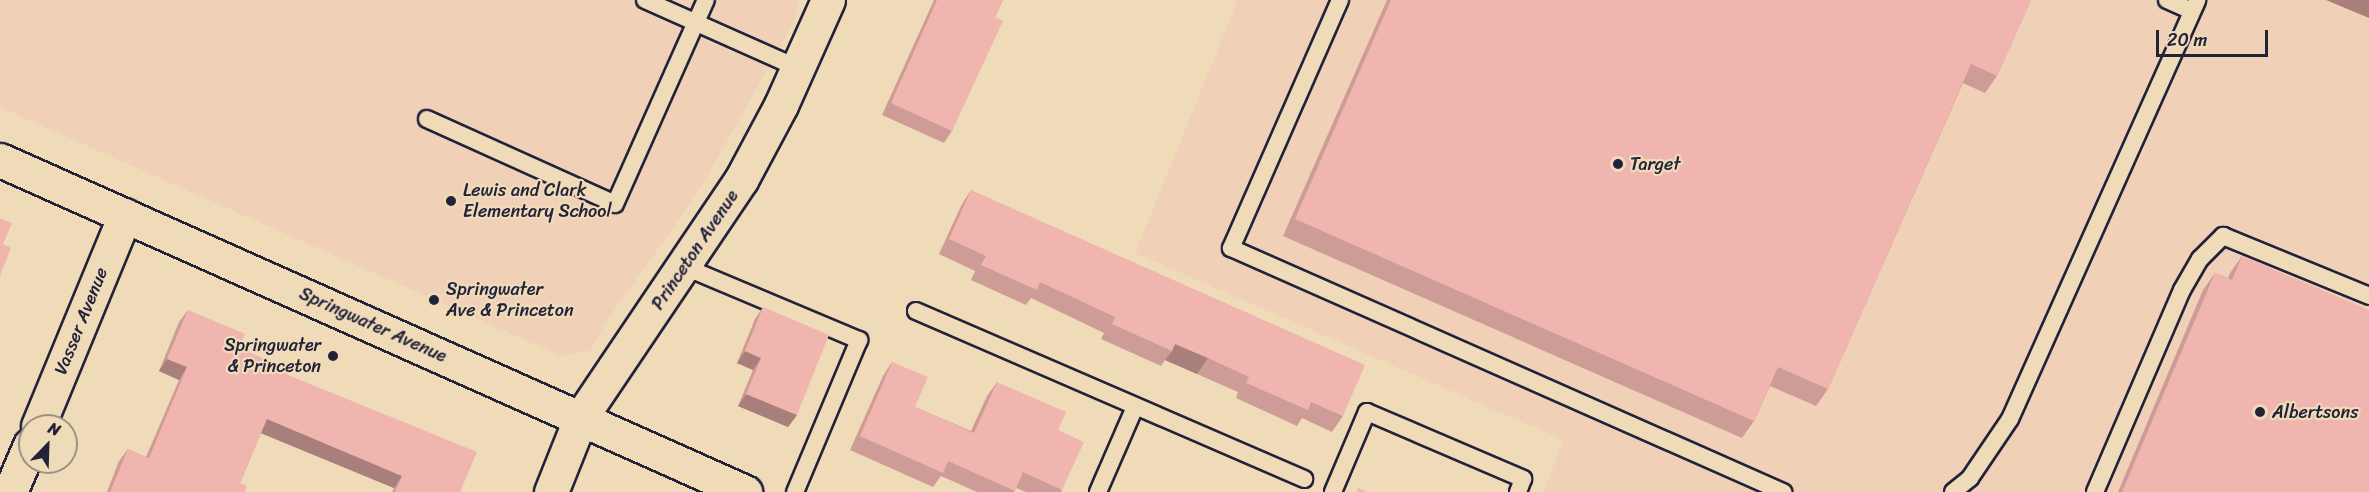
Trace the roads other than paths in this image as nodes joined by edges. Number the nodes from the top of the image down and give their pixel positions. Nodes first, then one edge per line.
1 (645, 0) edge
2 (706, 0) edge
3 (828, 0) edge
4 (1340, 0) edge
5 (2167, 0) edge
6 (2194, 5) edge
7 (696, 22) junction
8 (798, 68) junction
9 (427, 120) dead end
10 (0, 160) edge
11 (125, 215) junction
12 (685, 267) junction
13 (2369, 296) edge
14 (916, 311) dead end
15 (1135, 407) junction
16 (43, 414) edge
17 (581, 417) junction
18 (18, 473) edge
19 (1304, 479) dead end
20 (10, 492) edge
21 (551, 492) edge
22 (744, 492) edge
23 (795, 492) edge
24 (1098, 492) edge
25 (1333, 492) edge
26 (1518, 492) edge
27 (1783, 492) edge
28 (1953, 492) edge
29 (2095, 492) edge

1 - 7 lane
2 - 7 lane
3 - 8 street, Princeton Avenue
4 - 27 lane
5 - 6 lane
6 - 28 lane
7 - 8 lane
7 - 9 lane
8 - 12 street, Princeton Avenue
10 - 11 street, Springwater Avenue
11 - 16 street, Vasser Avenue
11 - 17 street, Springwater Avenue
12 - 17 street, Princeton Avenue
12 - 23 lane
13 - 29 lane
14 - 15 lane
15 - 19 lane
15 - 24 lane
17 - 21 street, Princeton Avenue
17 - 22 street, Springwater Avenue
18 - 20 street
25 - 26 lane

